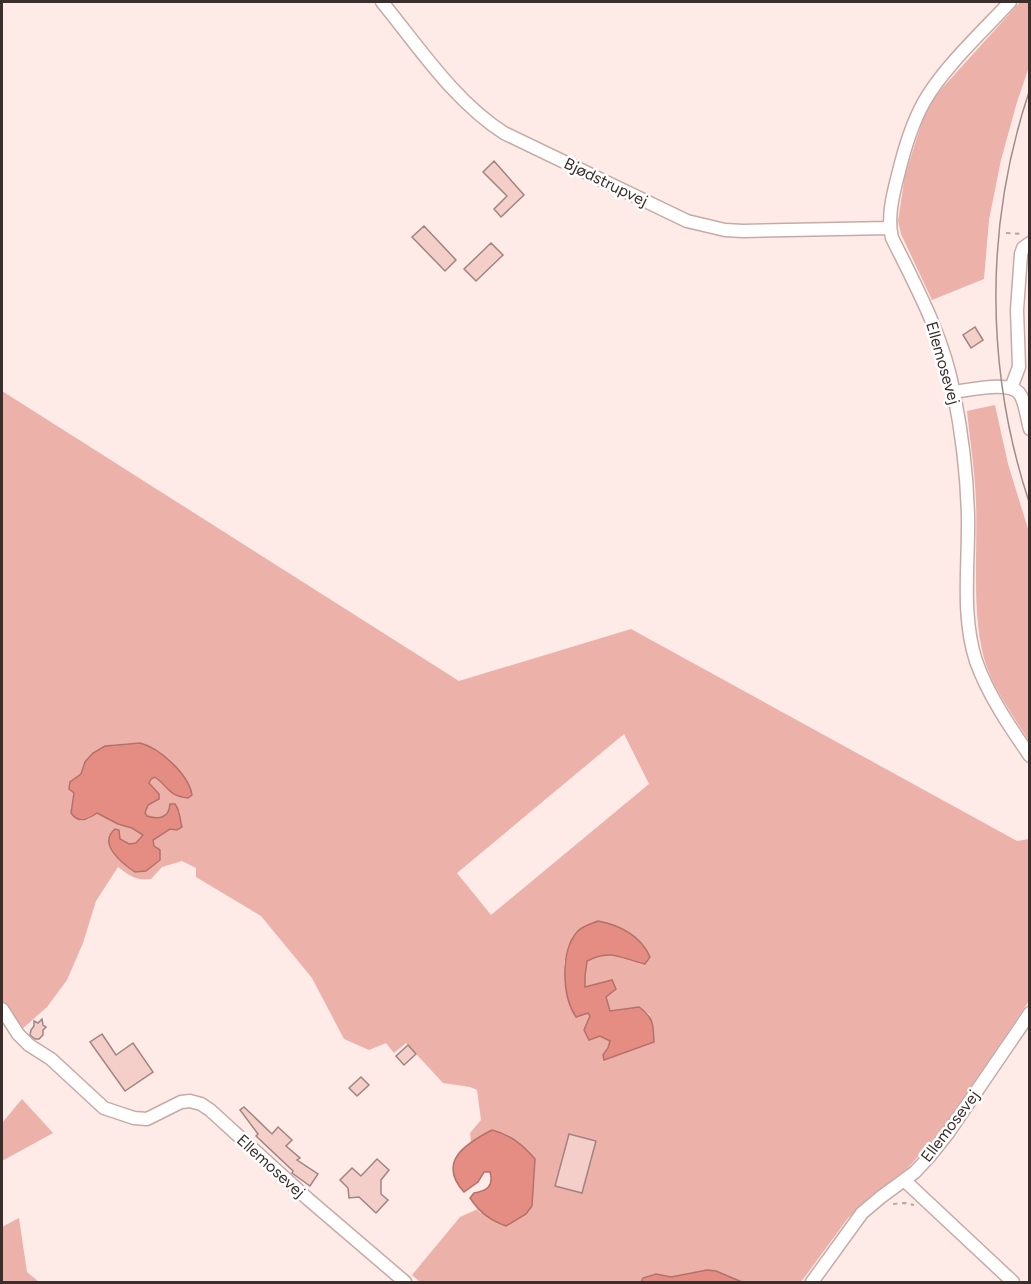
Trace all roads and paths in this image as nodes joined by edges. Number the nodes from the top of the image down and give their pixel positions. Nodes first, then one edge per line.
1 (382, 2) edge
2 (1010, 2) edge
3 (889, 228) junction
4 (1029, 229) edge
5 (1006, 233) dead end
6 (1029, 243) edge
7 (1011, 388) junction
8 (954, 392) junction
9 (1029, 429) edge
10 (1029, 756) edge
11 (2, 1009) edge
12 (1029, 1013) edge
13 (904, 1180) junction
14 (884, 1207) dead end
15 (921, 1211) dead end
16 (405, 1282) edge
17 (812, 1282) edge
18 (1013, 1282) edge

1 - 3 street, Bjødstrupvej
2 - 3 street
3 - 8 street, Ellemosevej
4 - 5 path
6 - 7 street
7 - 8 street
7 - 9 street
8 - 10 street, Ellemosevej
11 - 16 street, Ellemosevej
12 - 13 street, Ellemosevej
13 - 17 street, Ellemosevej
13 - 18 street
14 - 15 path

